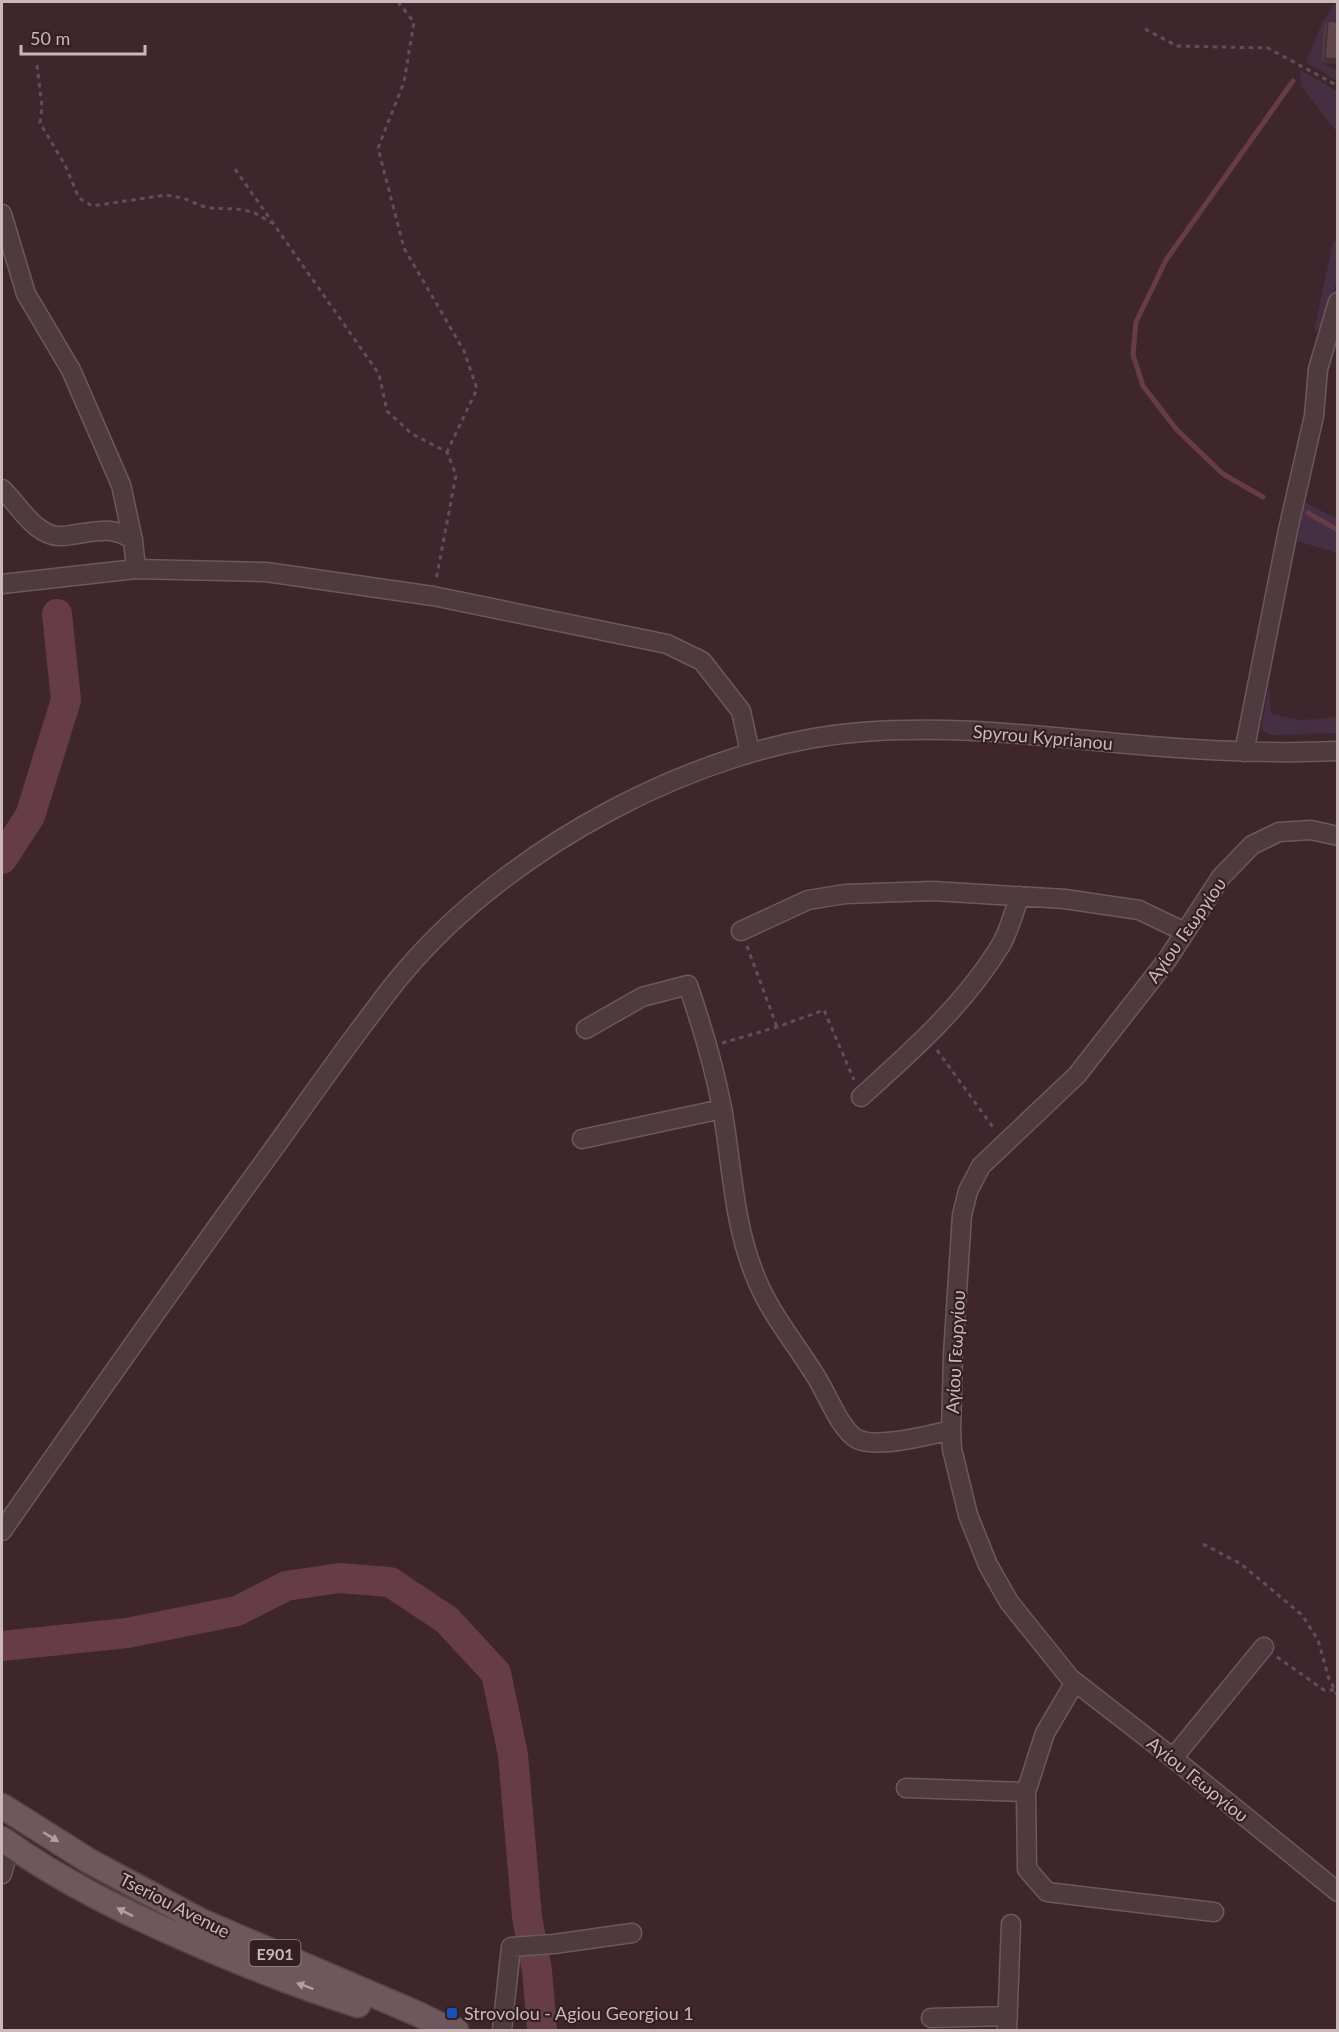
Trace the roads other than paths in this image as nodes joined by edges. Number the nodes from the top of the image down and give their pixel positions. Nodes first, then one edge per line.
1 (2, 214) edge
2 (1336, 310) edge
3 (2, 489) edge
4 (133, 540) junction
5 (136, 569) junction
6 (2, 585) edge
7 (1338, 751) edge
8 (750, 752) junction
9 (1244, 752) junction
10 (1338, 836) edge
11 (1020, 896) junction
12 (741, 931) road end
13 (1185, 932) junction
14 (586, 1029) dead end
15 (861, 1097) road end
16 (722, 1109) junction
17 (582, 1139) dead end
18 (951, 1430) junction
19 (2, 1531) edge
20 (1264, 1647) road end
21 (1075, 1682) junction
22 (1173, 1758) junction
23 (906, 1788) dead end
24 (1026, 1792) junction
25 (2, 1806) edge
26 (6, 1842) edge
27 (2, 1874) edge
28 (1338, 1892) edge
29 (1214, 1912) dead end
30 (1011, 1924) dead end
31 (632, 1933) dead end
32 (931, 2018) dead end
33 (1008, 2023) edge
34 (449, 2028) edge
35 (502, 2031) edge

1 - 4 street
2 - 9 street
3 - 4 street
4 - 5 street
5 - 6 street
5 - 8 street
7 - 9 street, Spyrou Kyprianou
8 - 9 street, Spyrou Kyprianou
8 - 19 street, Spyrou Kyprianou
10 - 13 street, Αγίου Γεωργίου
11 - 12 street
11 - 13 street
11 - 15 street
13 - 18 street, Αγίου Γεωργίου
14 - 16 street
16 - 17 street
16 - 18 street
18 - 21 street, Αγίου Γεωργίου
20 - 22 street
21 - 22 street, Αγίου Γεωργίου
21 - 24 street
22 - 28 street, Αγίου Γεωργίου
23 - 24 street
24 - 29 street
25 -> 34 main road, Tseriou Avenue / E901
26 - 27 street
34 -> 26 main road
30 - 33 street
31 - 35 street
32 - 33 street

